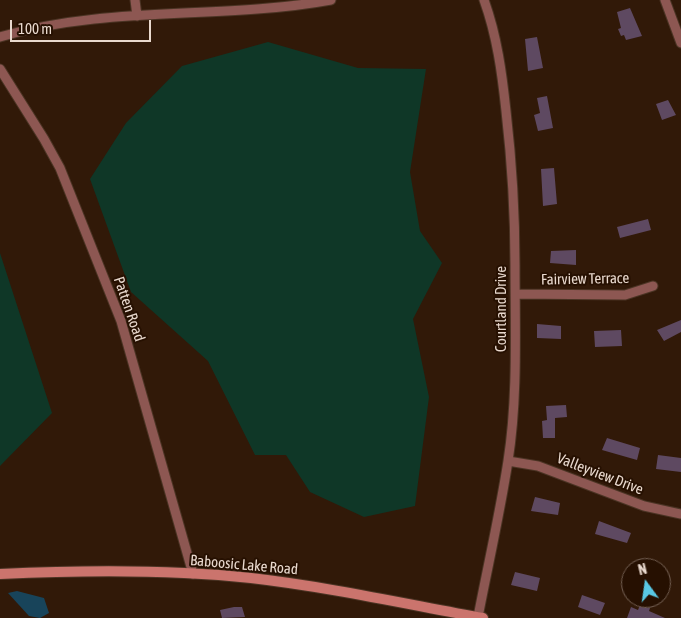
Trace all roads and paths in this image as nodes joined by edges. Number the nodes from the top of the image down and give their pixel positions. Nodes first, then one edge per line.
1 (135, 0) edge
2 (331, 0) edge
3 (484, 0) edge
4 (665, 0) edge
5 (137, 16) junction
6 (0, 37) edge
7 (681, 43) edge
8 (0, 69) edge
9 (653, 286) dead end
10 (516, 294) junction
11 (508, 461) junction
12 (681, 514) edge
13 (0, 574) edge
14 (193, 574) junction
15 (480, 618) edge

1 - 5 street
2 - 5 street
3 - 10 street, Courtland Drive
4 - 7 street
5 - 6 street
8 - 14 street, Patten Road
9 - 10 street, Fairview Terrace
10 - 11 street, Courtland Drive
11 - 12 street, Valleyview Drive
11 - 15 street, Courtland Drive
13 - 14 street, Baboosic Lake Road
14 - 15 street, Baboosic Lake Road

